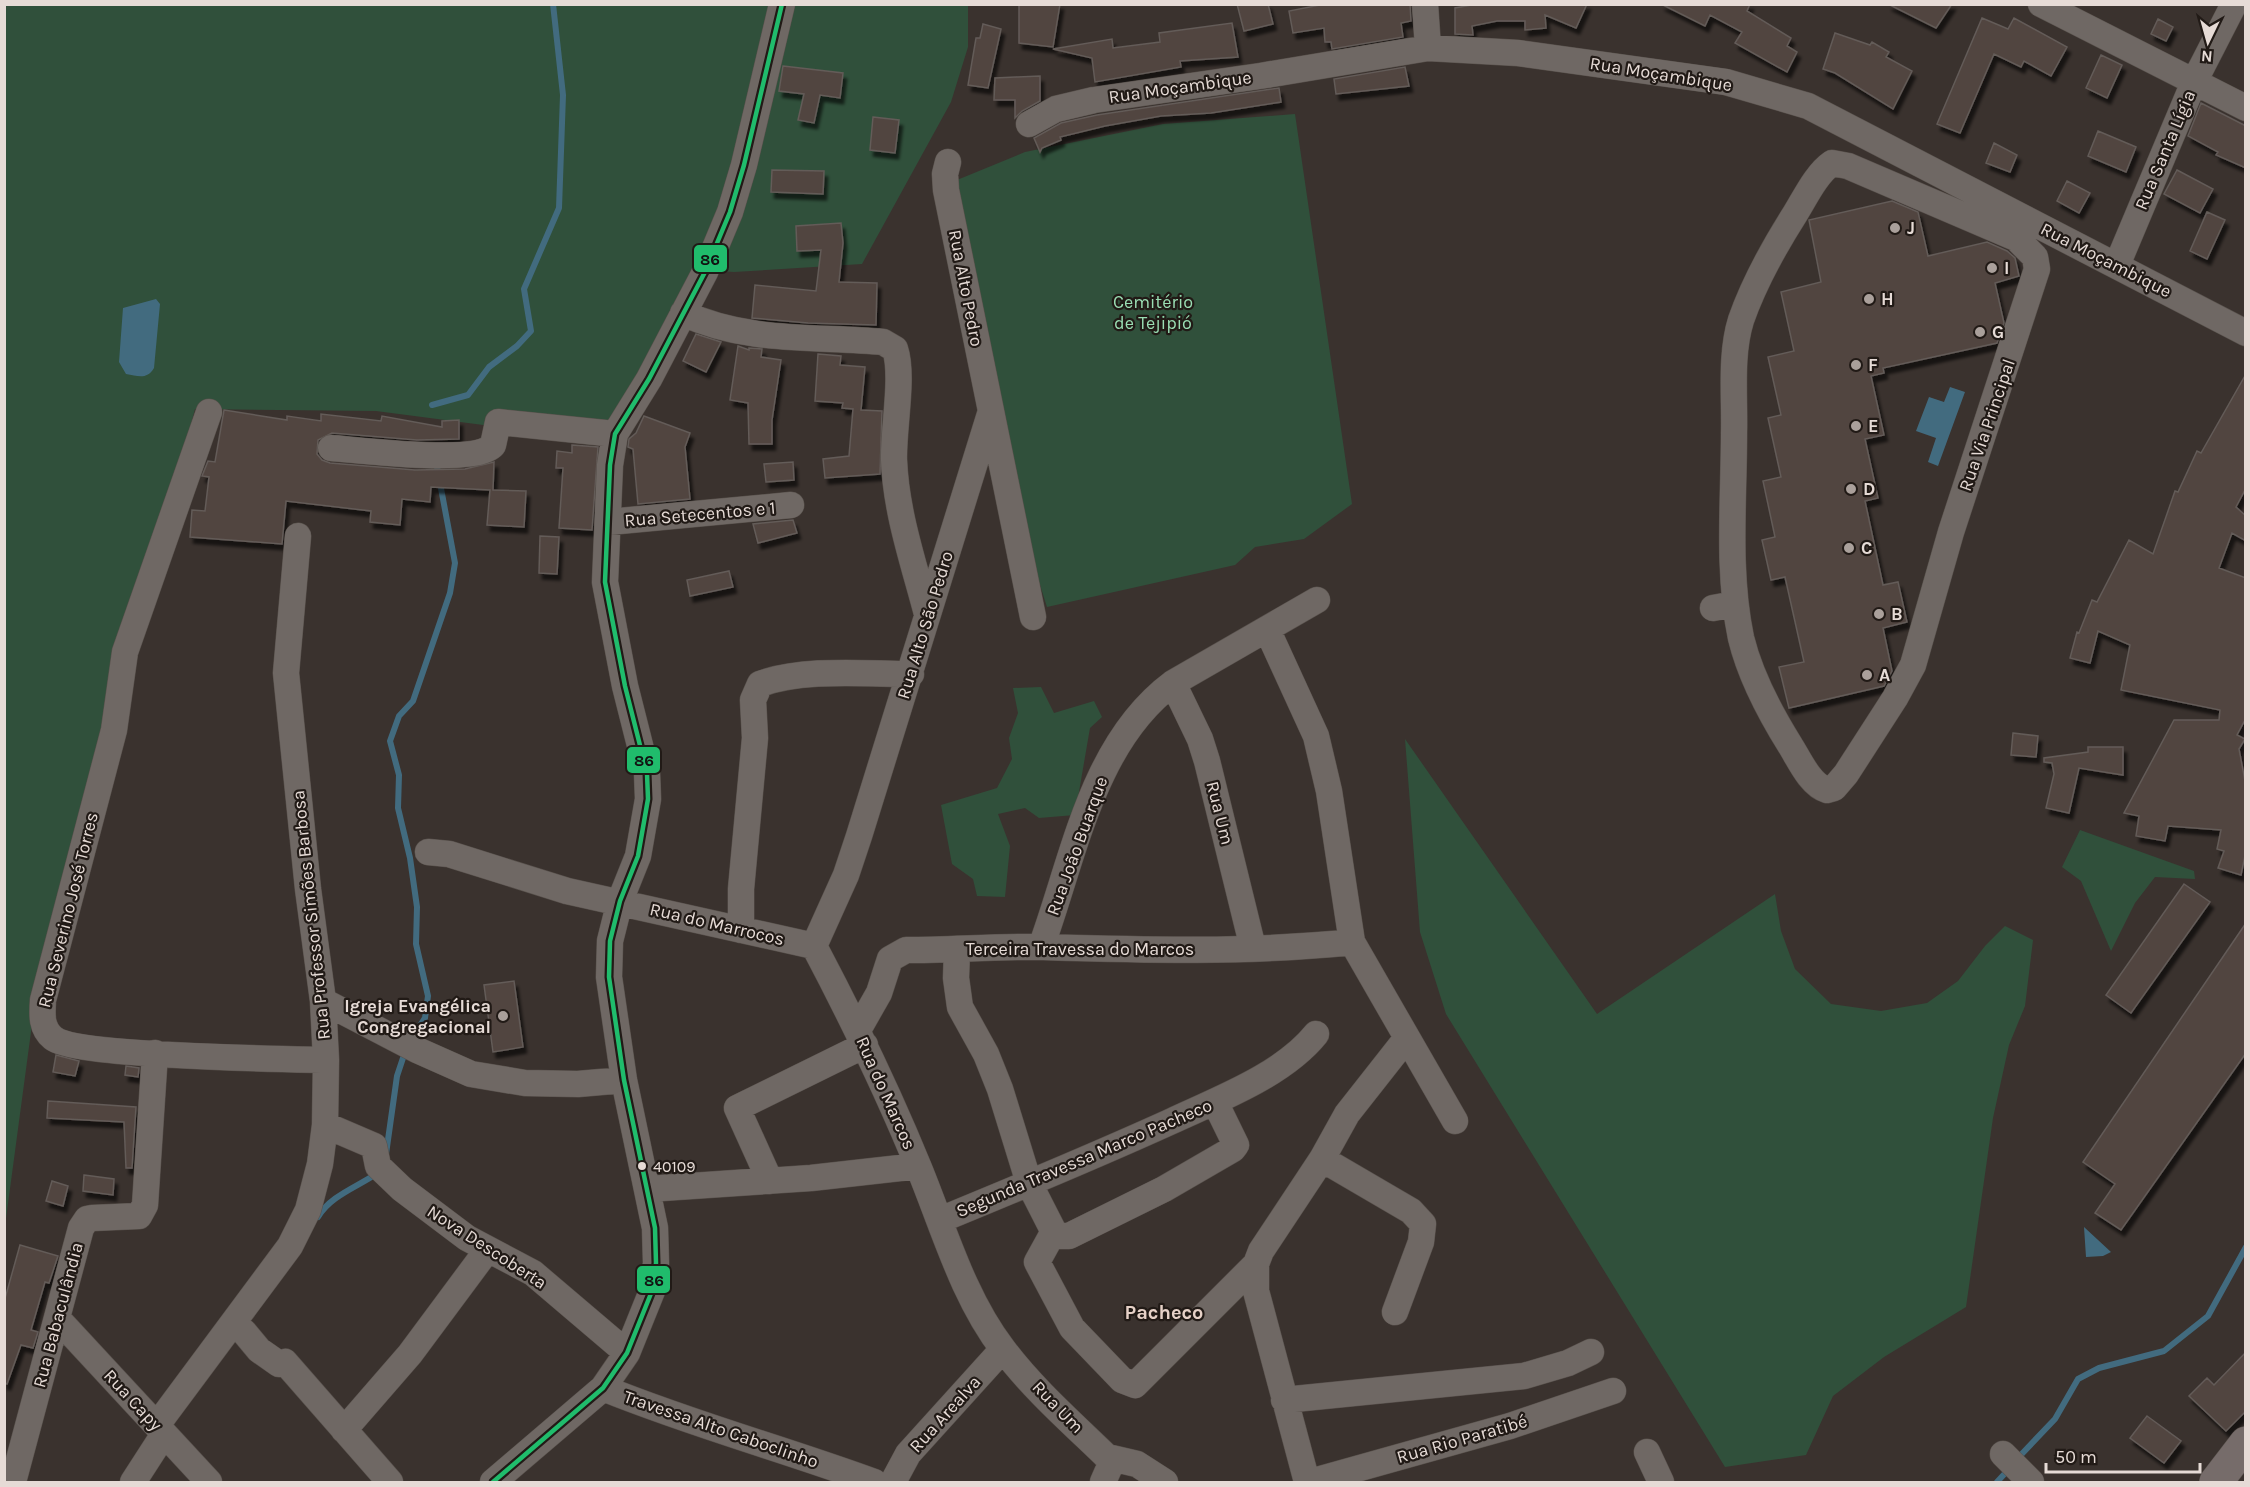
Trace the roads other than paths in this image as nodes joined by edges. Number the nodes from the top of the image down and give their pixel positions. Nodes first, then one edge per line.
1 (782, 4) edge
2 (1425, 4) edge
3 (2041, 4) edge
4 (2234, 4) edge
5 (1428, 48) junction
6 (2194, 82) junction
7 (2246, 108) edge
8 (1029, 124) dead end
9 (948, 162) dead end
10 (2116, 265) junction
11 (683, 313) junction
12 (2246, 333) edge
13 (209, 412) dead end
14 (990, 414) junction
15 (615, 434) junction
16 (331, 448) dead end
17 (791, 505) dead end
18 (609, 522) junction
19 (298, 536) dead end
20 (1317, 600) dead end
21 (1724, 606) joint
22 (927, 615) junction
23 (1033, 617) dead end
24 (1267, 629) junction
25 (911, 674) junction
26 (1173, 683) junction
27 (428, 852) dead end
28 (620, 901) junction
29 (741, 930) junction
30 (1352, 942) junction
31 (814, 946) junction
32 (1041, 947) junction
33 (1253, 948) junction
34 (957, 950) junction
35 (323, 1001) junction
36 (1316, 1034) dead end
37 (862, 1038) junction
38 (1406, 1039) junction
39 (155, 1053) junction
40 (326, 1060) junction
41 (624, 1080) junction
42 (1215, 1102) junction
43 (1455, 1121) dead end
44 (325, 1125) junction
45 (1322, 1159) junction
46 (918, 1166) junction
47 (770, 1180) junction
48 (1029, 1183) junction
49 (647, 1189) junction
50 (940, 1220) junction
51 (1057, 1235) junction
52 (488, 1249) junction
53 (1256, 1264) junction
54 (1395, 1312) dead end
55 (57, 1318) junction
56 (244, 1332) dead end
57 (1003, 1349) junction
58 (627, 1353) junction
59 (1591, 1353) dead end
60 (603, 1388) junction
61 (1613, 1391) dead end
62 (1284, 1400) junction
63 (161, 1429) junction
64 (344, 1430) junction
65 (2246, 1443) edge
66 (1647, 1452) dead end
67 (2003, 1454) dead end
68 (1107, 1469) edge
69 (13, 1482) edge
70 (133, 1482) edge
71 (209, 1482) edge
72 (390, 1482) edge
73 (493, 1482) edge
74 (874, 1482) edge
75 (893, 1482) edge
76 (1165, 1482) edge
77 (1308, 1482) edge
78 (1661, 1482) edge
79 (2030, 1482) edge
80 (2216, 1482) edge

1 - 11 street
2 - 5 street
3 - 6 street
4 - 6 street, Rua Santa Lígia
5 - 8 street, Rua Moçambique
5 - 10 street, Rua Moçambique
6 - 7 street
6 - 10 street, Rua Santa Lígia
9 - 14 street, Rua Alto Pedro
10 - 12 street, Rua Moçambique
11 - 15 street
11 - 22 street
13 - 39 street, Rua Severino José Torres
14 - 22 street, Rua Alto São Pedro
14 - 23 street
15 - 16 street
15 - 18 street
17 - 18 street, Rua Setecentos e 1
18 - 28 street
19 - 35 street, Rua Professor Simões Barbosa
20 - 24 street, Rua João Buarque
21 - 21 street, Rua Via Principal
22 - 25 street, Rua Alto São Pedro
24 - 26 street, Rua João Buarque
24 - 30 street
25 - 29 street
25 - 31 street, Rua Alto São Pedro
26 - 32 street, Rua João Buarque
26 - 33 street, Rua Um
27 - 28 street, Rua do Marrocos
28 - 29 street, Rua do Marrocos
28 - 41 street
29 - 31 street, Rua do Marrocos
30 - 33 street, Terceira Travessa do Marcos
30 - 38 street
31 - 37 street, Rua do Marcos
32 - 33 street, Terceira Travessa do Marcos
32 - 34 street, Terceira Travessa do Marcos
34 - 37 street, Terceira Travessa do Marcos
34 - 48 street
35 - 40 street, Rua Professor Simões Barbosa
35 - 41 street
36 - 42 street, Segunda Travessa Marco Pacheco
37 - 46 street, Rua do Marcos
37 - 47 street
38 - 43 street
38 - 45 street
39 - 40 street, Rua Severino José Torres
39 - 55 street, Rua Babaculândia
40 - 44 street, Rua Professor Simões Barbosa
41 - 49 street
42 - 48 street, Segunda Travessa Marco Pacheco
42 - 51 street
44 - 52 street, Nova Descoberta
44 - 63 street, Rua Professor Simões Barbosa
45 - 53 street
45 - 54 street
46 - 47 street
46 - 50 street, Rua do Marcos
47 - 49 street
48 - 50 street, Segunda Travessa Marco Pacheco
48 - 51 street
49 - 58 street
50 - 57 street, Rua do Marcos
51 - 53 street
52 - 58 street, Nova Descoberta
52 - 64 street
53 - 62 street
55 - 63 street, Rua Capy
55 - 69 street, Rua Babaculândia
56 - 64 street
57 - 68 street, Rua Um
57 - 75 street, Rua Arealva
58 - 60 street
59 - 62 street
60 - 73 street
60 - 74 street, Travessa Alto Caboclinho
61 - 77 street, Rua Rio Paratibé
62 - 77 street
63 - 70 street, Rua Professor Simões Barbosa
63 - 71 street, Rua Capy
64 - 72 street
65 - 80 main road
66 - 78 street
67 - 79 street
68 - 76 street

